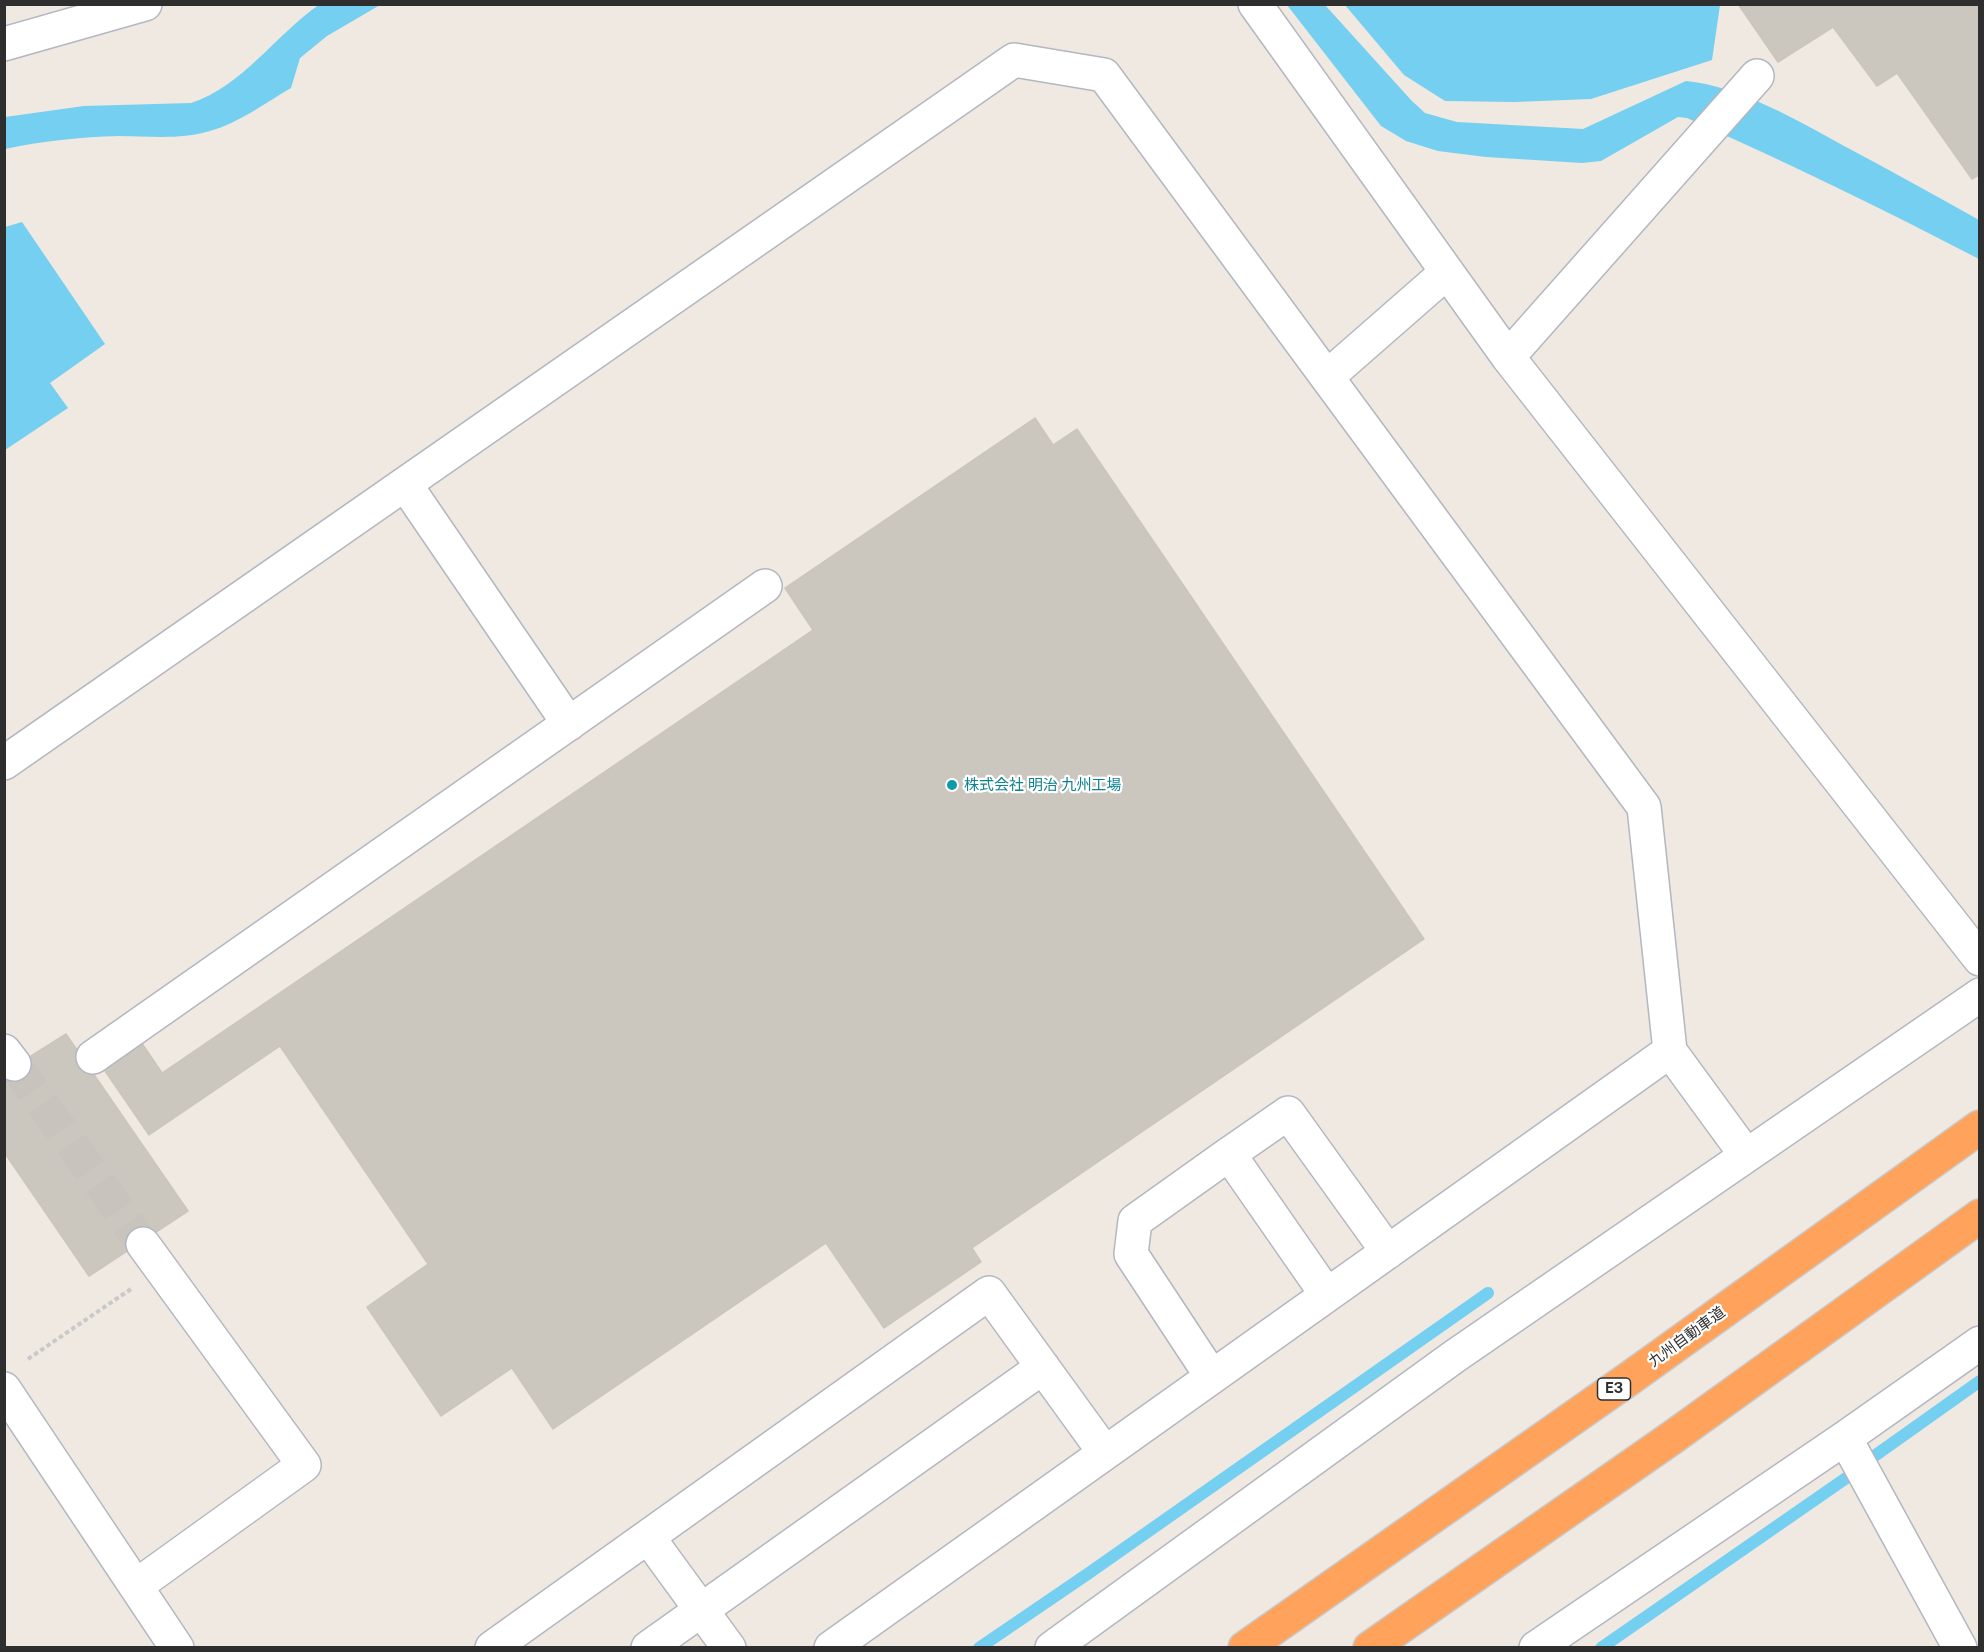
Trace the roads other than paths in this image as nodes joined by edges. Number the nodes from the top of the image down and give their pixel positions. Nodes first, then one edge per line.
1 (145, 4) edge
2 (1255, 4) edge
3 (4, 44) edge
4 (1749, 84) dead end
5 (1447, 272) junction
6 (1508, 357) junction
7 (1327, 377) junction
8 (405, 484) junction
9 (765, 586) dead end
10 (569, 724) junction
11 (4, 763) edge
12 (1980, 959) edge
13 (1980, 994) edge
14 (1670, 1051) junction
15 (93, 1057) dead end
16 (1980, 1127) edge
17 (1229, 1154) junction
18 (1746, 1155) junction
19 (1980, 1216) edge
20 (1388, 1252) junction
21 (152, 1256) tunnel mouth
22 (1327, 1295) junction
23 (1980, 1343) edge
24 (1043, 1367) junction
25 (1212, 1377) junction
26 (4, 1389) edge
27 (1845, 1438) junction
28 (1105, 1453) junction
29 (648, 1536) junction
30 (136, 1586) junction
31 (701, 1610) junction
32 (177, 1647) edge
33 (492, 1647) edge
34 (648, 1647) edge
35 (729, 1647) edge
36 (831, 1647) edge
37 (1052, 1647) edge
38 (1245, 1647) edge
39 (1370, 1647) edge
40 (1536, 1647) edge
41 (1960, 1647) edge

1 - 3 street
2 - 5 street
4 - 6 street
5 - 6 street
5 - 7 street
6 - 12 street
7 - 8 street
7 - 14 street
8 - 10 street
8 - 11 street
9 - 10 street
10 - 15 street
13 - 18 street
14 - 18 street
14 - 20 street
16 - 38 highway, 九州自動車道 / E3
17 - 20 street
17 - 22 street
17 - 25 street
18 - 37 street
19 - 39 highway
20 - 22 street
21 - 30 street
22 - 25 street
23 - 27 street
24 - 28 street
24 - 29 street
24 - 31 street
25 - 28 street
26 - 30 street
27 - 40 street
27 - 41 street
28 - 36 street
29 - 31 street
29 - 33 street
30 - 32 street
31 - 34 street
31 - 35 street

